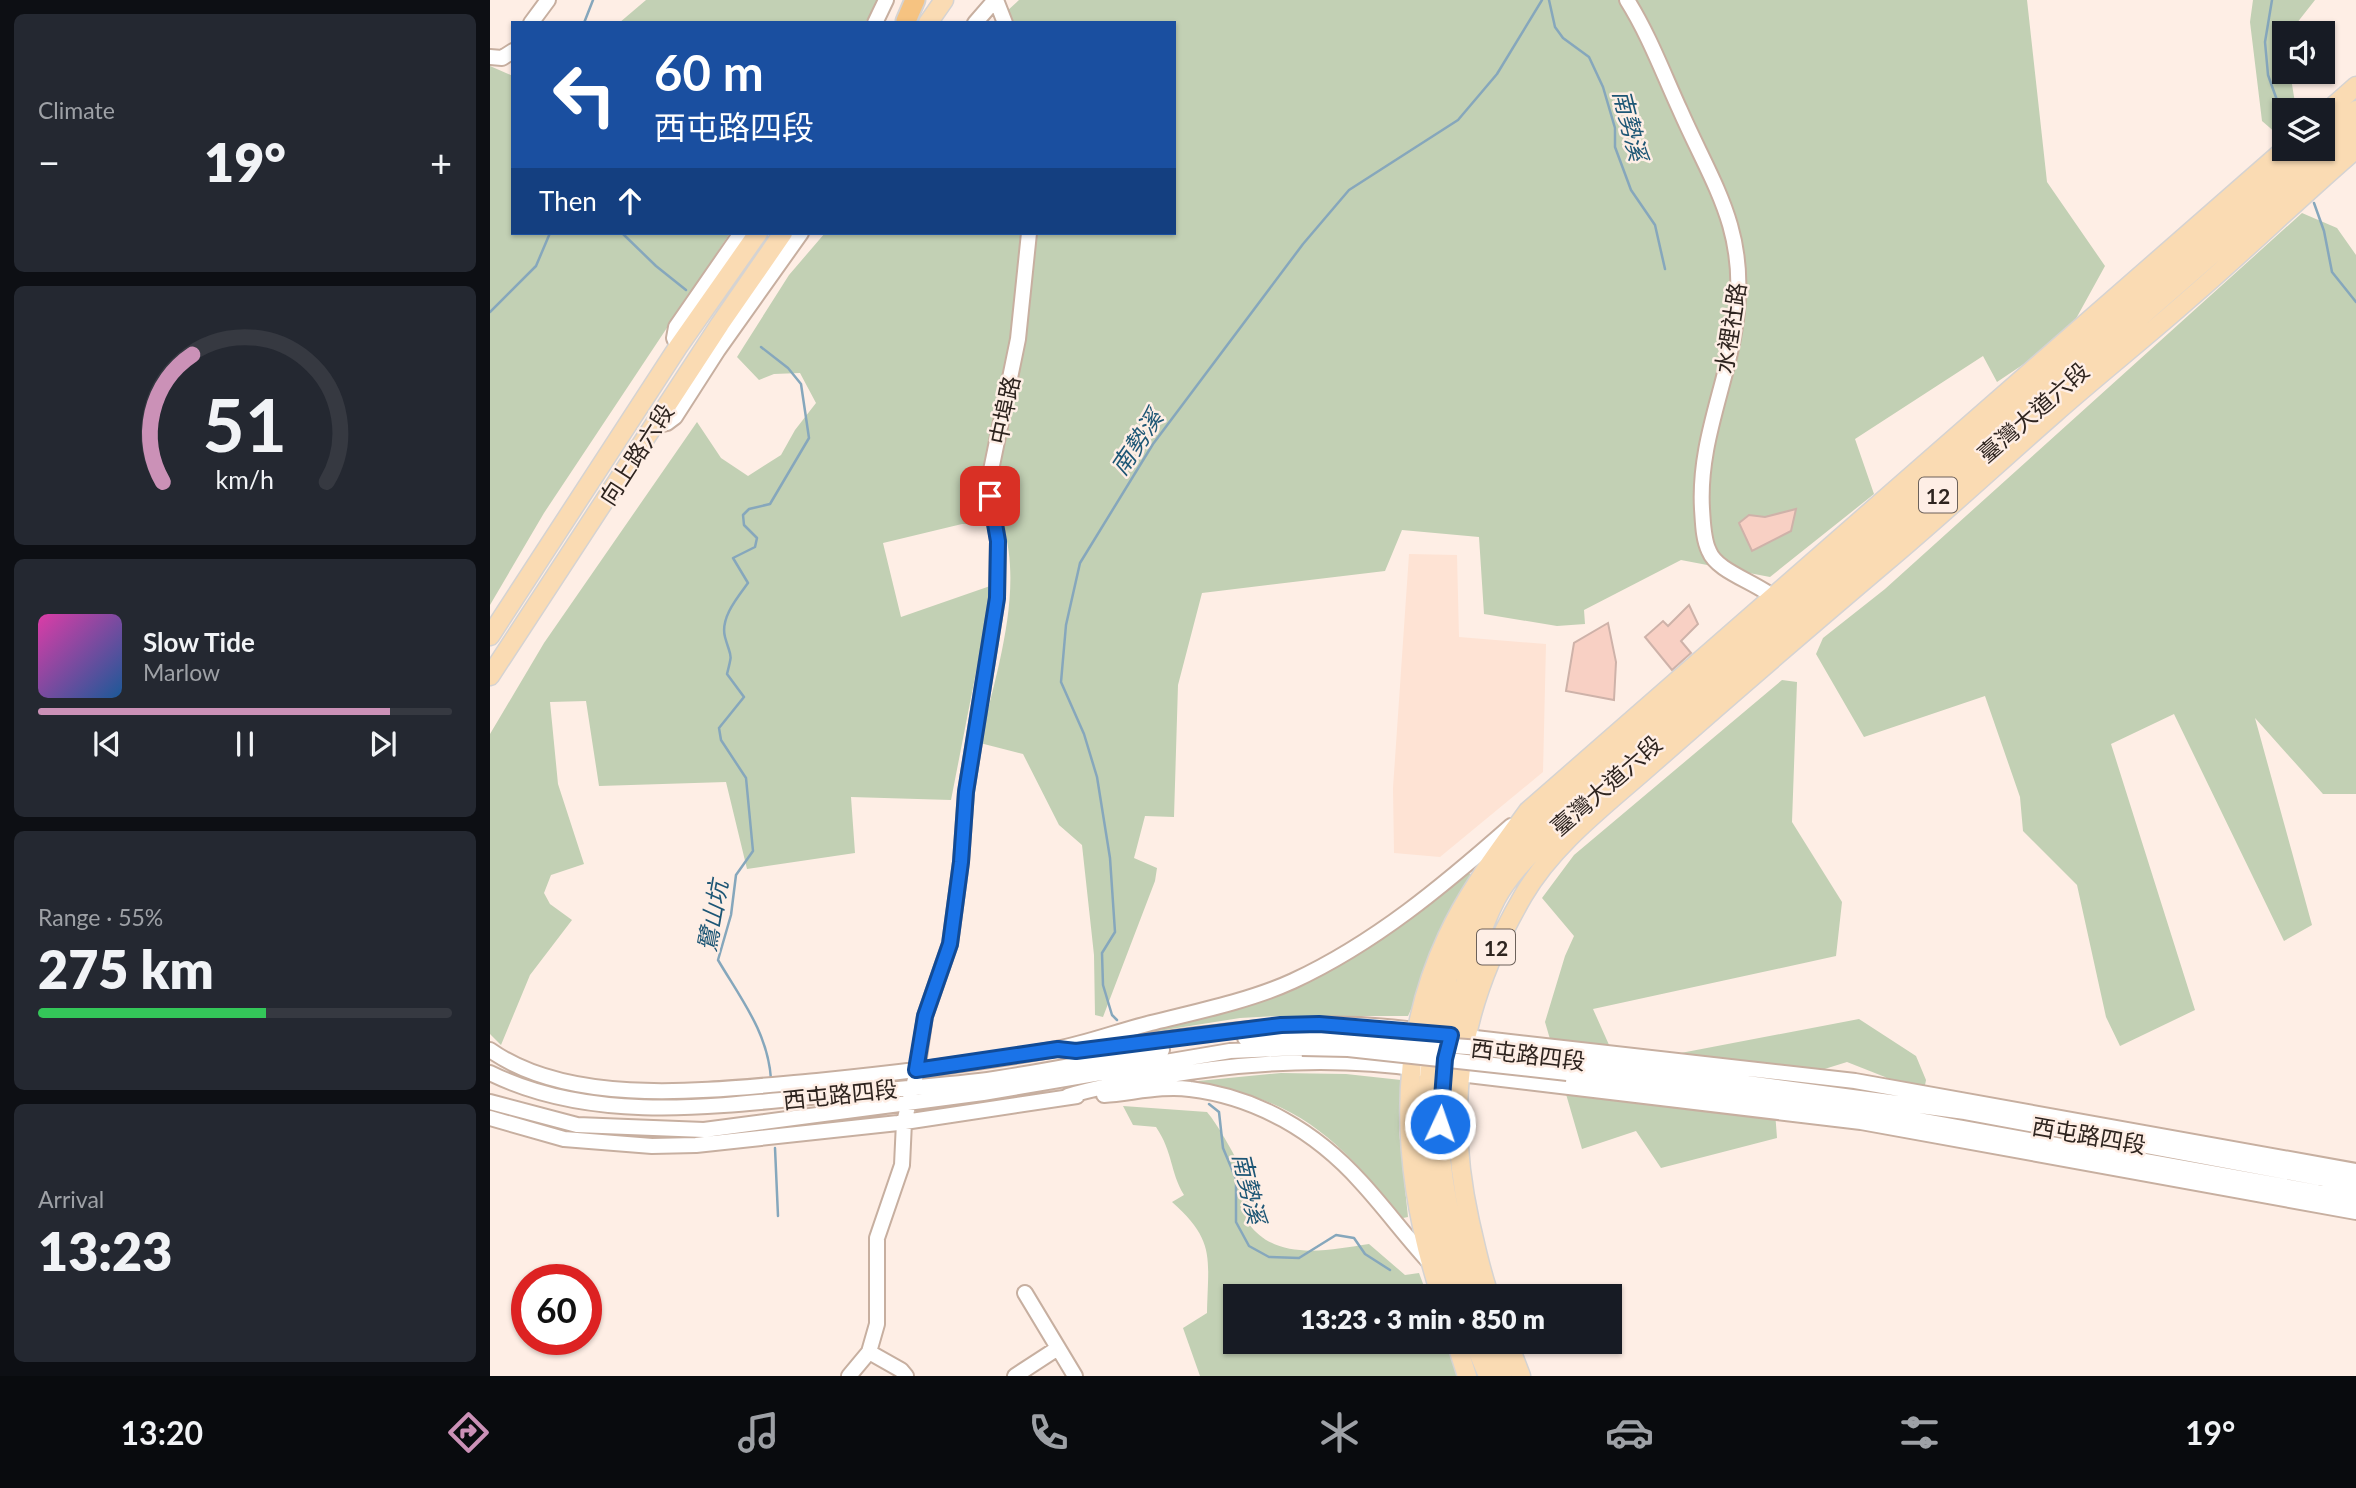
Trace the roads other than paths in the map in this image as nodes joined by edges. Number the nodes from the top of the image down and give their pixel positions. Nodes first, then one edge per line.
1 (548, 0) edge
2 (886, 0) edge
3 (915, 0) edge
4 (920, 0) edge
5 (944, 0) edge
6 (995, 0) edge
7 (1627, 0) edge
8 (532, 21) edge
9 (876, 21) edge
10 (905, 21) edge
11 (906, 21) edge
12 (929, 21) edge
13 (977, 21) edge
14 (1004, 21) edge
15 (511, 52) edge
16 (490, 57) edge
17 (2356, 86) edge
18 (2335, 105) edge
19 (2356, 110) edge
20 (2335, 128) edge
21 (2356, 130) edge
22 (2356, 149) edge
23 (2272, 161) edge
24 (2297, 161) edge
25 (740, 235) edge
26 (757, 235) edge
27 (782, 235) edge
28 (800, 235) edge
29 (1029, 235) edge
30 (678, 347) junction
31 (654, 426) junction
32 (1778, 601) junction
33 (1800, 626) junction
34 (490, 636) edge
35 (490, 676) edge
36 (1528, 811) junction
37 (1443, 1034) junction
38 (1157, 1041) junction
39 (1302, 1041) junction
40 (1058, 1049) junction
41 (490, 1050) edge
42 (1567, 1066) junction
43 (1053, 1068) junction
44 (916, 1070) junction
45 (1436, 1071) junction
46 (493, 1073) edge
47 (1794, 1074) junction
48 (912, 1087) junction
49 (1068, 1096) junction
50 (1881, 1099) junction
51 (490, 1102) edge
52 (907, 1102) junction
53 (1793, 1102) junction
54 (490, 1118) edge
55 (904, 1122) junction
56 (1861, 1122) junction
57 (2356, 1171) edge
58 (2356, 1185) edge
59 (2356, 1199) edge
60 (2356, 1212) edge
61 (1431, 1264) junction
62 (1437, 1284) edge
63 (1447, 1284) edge
64 (1453, 1284) edge
65 (1470, 1284) edge
66 (1486, 1284) edge
67 (1025, 1293) dead end
68 (1058, 1348) junction
69 (869, 1352) junction
70 (1460, 1354) edge
71 (1479, 1354) edge
72 (1494, 1354) edge
73 (1513, 1354) edge
74 (849, 1376) edge
75 (906, 1376) edge
76 (1015, 1376) edge
77 (1075, 1376) edge
78 (1467, 1376) edge
79 (1488, 1376) edge
80 (1502, 1376) edge
81 (1521, 1376) edge

1 - 8 street
2 - 9 street
3 - 10 highway
4 - 11 main road
5 - 12 main road
6 - 13 street
6 - 14 street
7 - 32 street, 水裡社路
15 - 16 street
17 - 18 main road
19 - 20 main road
21 - 33 main road, 臺灣大道六段 / 12
22 - 33 main road, 臺灣大道六段 / 12
23 - 32 main road, 臺灣大道六段 / 12
24 - 32 main road, 臺灣大道六段 / 12
25 - 30 street
26 - 30 main road, 向上路六段
27 - 31 main road, 向上路六段
28 - 31 street
29 - 44 street, 中埠路
30 - 34 main road, 向上路六段
31 - 35 main road, 向上路六段
32 - 33 street, 水裡社路
32 - 36 main road, 臺灣大道六段 / 12
32 - 37 main road, 臺灣大道六段 / 12
33 - 37 main road, 臺灣大道六段 / 12
33 - 37 main road, 臺灣大道六段 / 12
36 - 37 main road, 12
36 - 40 street, 西屯路四段
37 - 38 street, 西屯路四段
37 - 45 main road, 12
37 - 45 main road, 12
37 - 47 street, 西屯路四段
38 - 40 street
38 - 43 street
39 - 42 street, 西屯路四段, bridge
39 - 43 street, 西屯路四段
39 - 52 street, 西屯路四段
40 - 44 street, 西屯路四段
41 - 44 street, 西屯路四段
42 - 50 street, 西屯路四段
42 - 53 street, 西屯路四段
43 - 48 street, 西屯路四段
44 - 48 street, 中埠路
45 - 49 street, 西屯路四段
45 - 56 street, 西屯路四段
45 - 61 main road, 12
45 - 64 main road, 12
45 - 65 main road, 12
45 - 66 main road, 12
46 - 48 street, 西屯路四段
47 - 50 street
47 - 57 street, 西屯路四段
48 - 52 street, 中埠路
49 - 55 street, 西屯路四段
49 - 61 street, 西屯路四段
50 - 58 street, 西屯路四段
51 - 52 street, 西屯路四段
52 - 55 street, 中埠路
53 - 56 street
53 - 59 street, 西屯路四段
54 - 55 street, 西屯路四段
55 - 69 street, 中埠路
56 - 60 street, 西屯路四段
61 - 62 main road, 12
61 - 63 street, 西屯路四段
67 - 68 street
68 - 76 street
68 - 77 street
69 - 74 street
69 - 75 street
70 - 78 main road
71 - 79 main road
72 - 80 main road
73 - 81 main road

